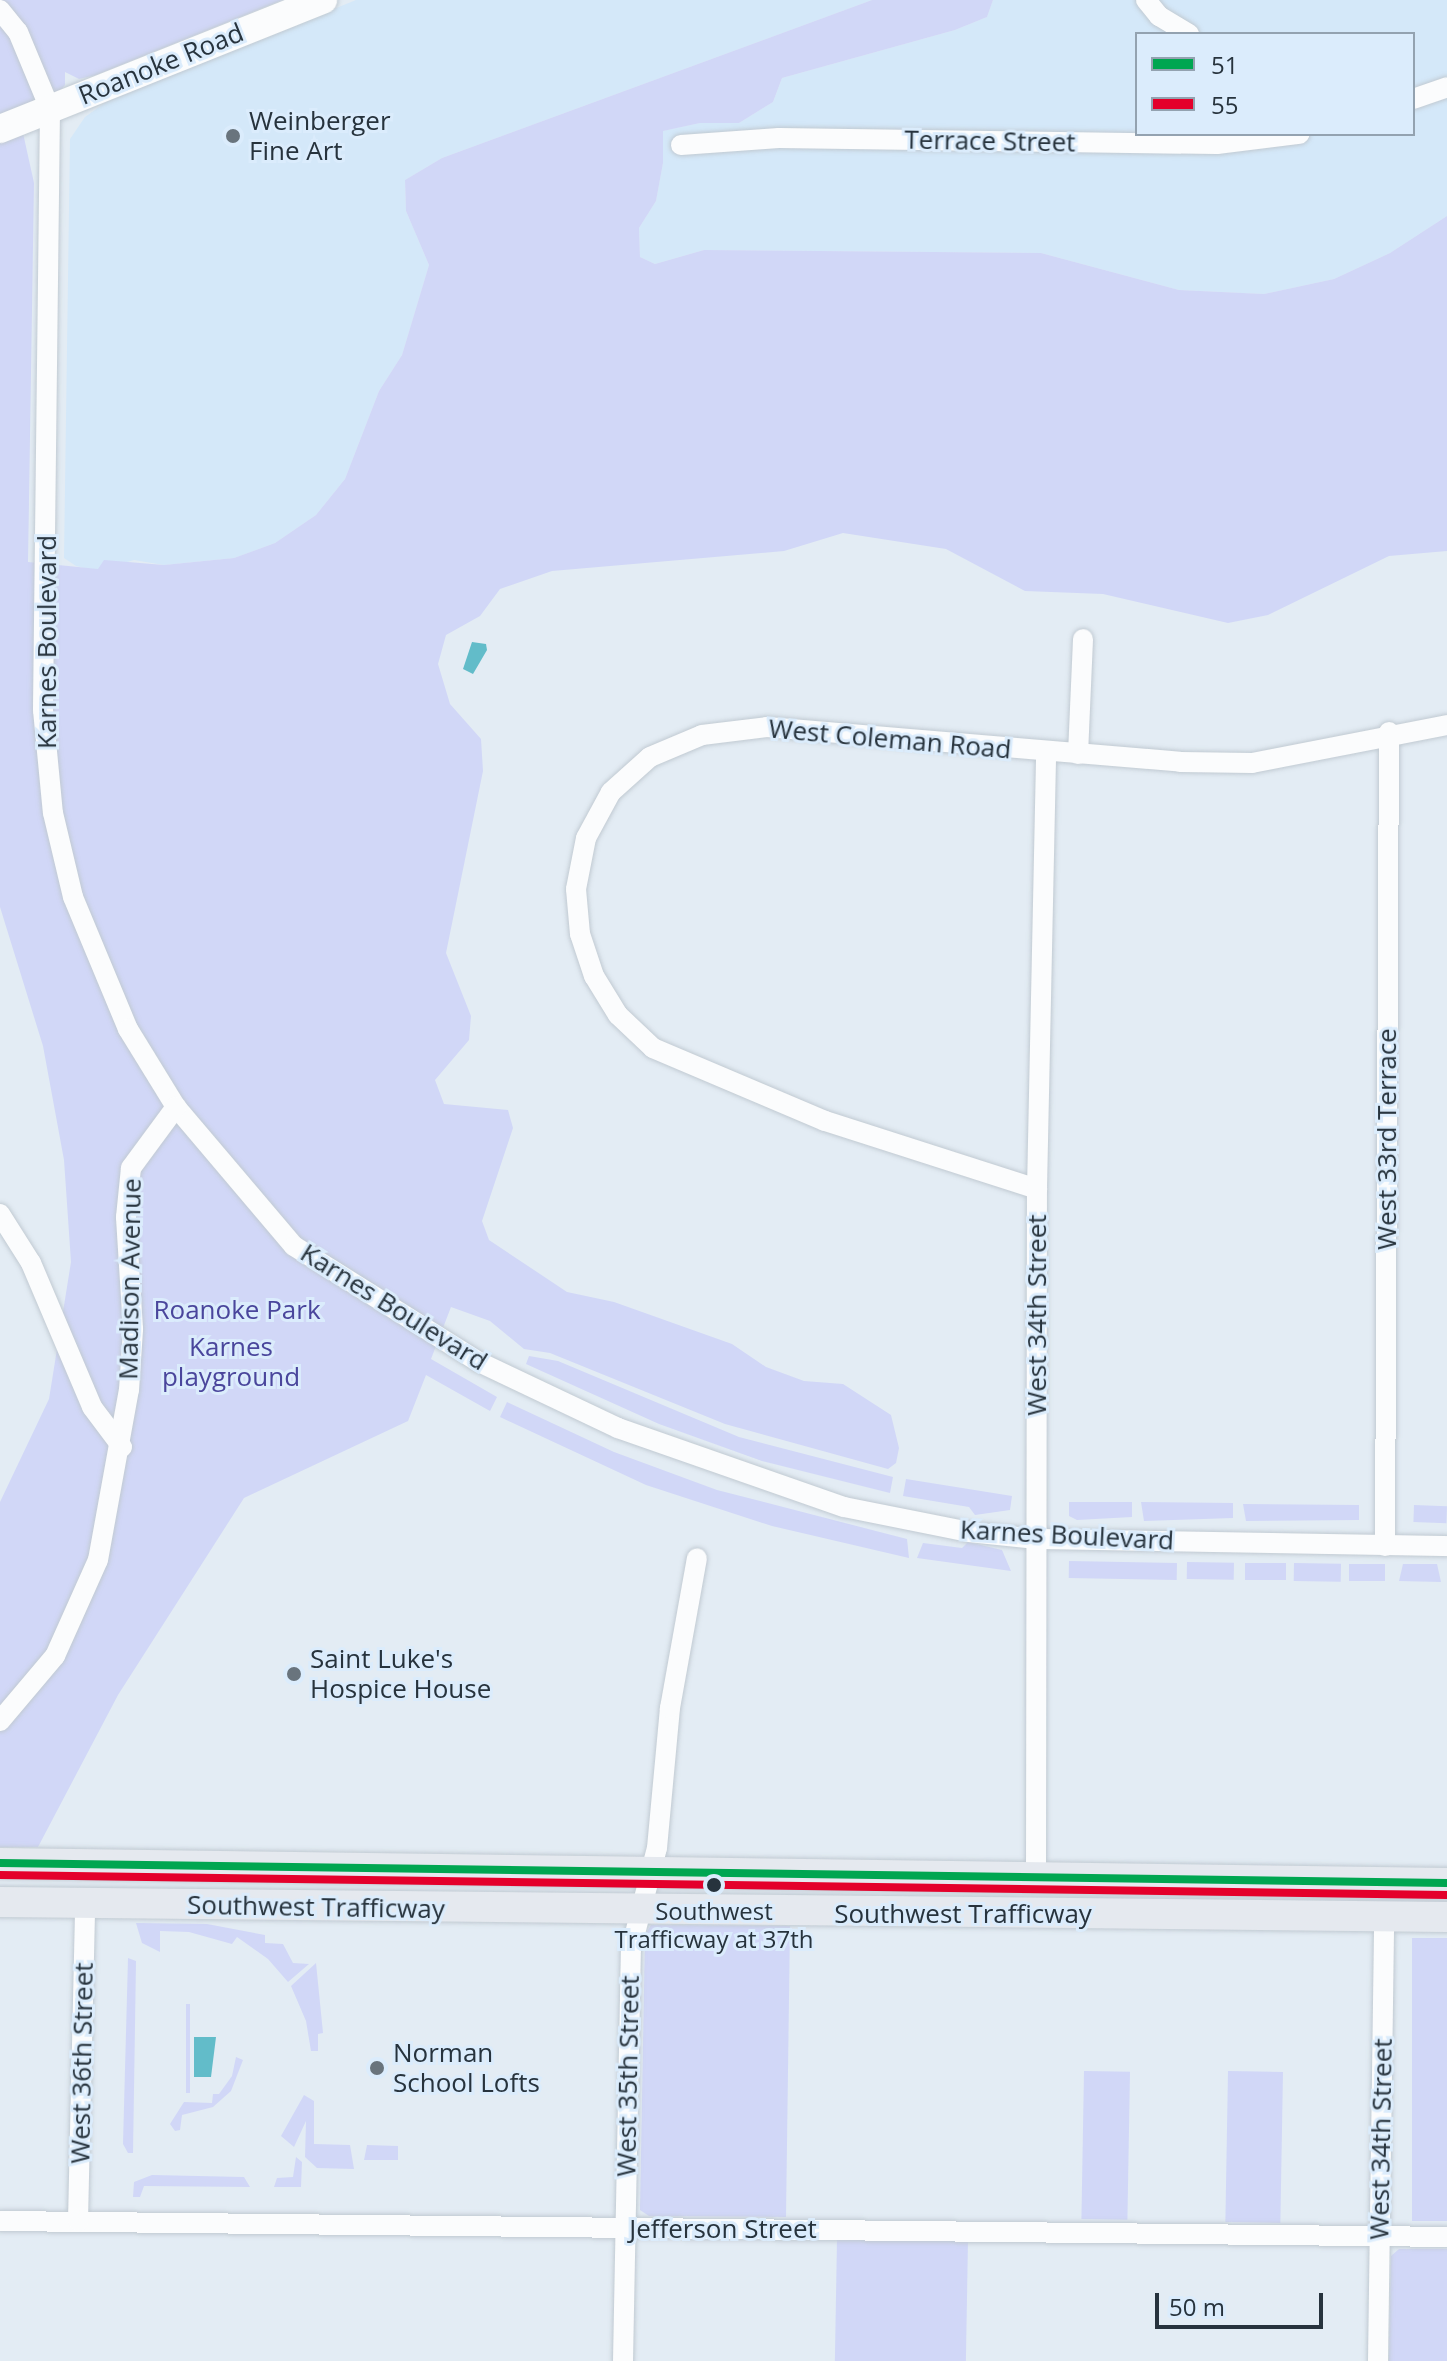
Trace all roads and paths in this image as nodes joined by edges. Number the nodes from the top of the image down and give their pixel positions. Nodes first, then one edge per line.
1 (323, 0) edge
2 (1146, 0) edge
3 (0, 10) edge
4 (1186, 32) edge
5 (1447, 87) edge
6 (1415, 98) edge
7 (50, 109) junction
8 (0, 129) edge
9 (1264, 138) edge
10 (681, 145) dead end
11 (1083, 639) dead end
12 (1447, 725) edge
13 (1389, 732) junction
14 (1046, 752) junction
15 (1078, 754) junction
16 (176, 1107) junction
17 (1037, 1189) junction
18 (0, 1214) edge
19 (122, 1447) junction
20 (1037, 1539) junction
21 (1385, 1546) junction
22 (1447, 1546) edge
23 (697, 1558) dead end
24 (0, 1721) edge
25 (0, 1863) edge
26 (648, 1872) junction
27 (1036, 1878) junction
28 (1447, 1883) edge
29 (0, 1902) edge
30 (85, 1904) junction
31 (638, 1912) junction
32 (1384, 1917) junction
33 (1447, 1917) edge
34 (0, 2221) edge
35 (78, 2221) junction
36 (626, 2229) junction
37 (1379, 2236) junction
38 (1447, 2237) edge
39 (623, 2361) edge
40 (1378, 2361) edge

1 - 7 street, Roanoke Road
2 - 4 street
3 - 7 street, Karnes Boulevard
5 - 6 street
7 - 8 street, Roanoke Road
7 - 16 street, Karnes Boulevard
9 - 10 street, Terrace Street
11 - 15 street
12 - 13 street, West Coleman Road
13 - 15 street, West Coleman Road
13 - 21 street, West 33rd Terrace
14 - 15 street, West Coleman Road
14 - 17 street, West 34th Street
14 - 17 street, West Coleman Road
16 - 19 street, Madison Avenue
16 - 20 street, Karnes Boulevard
17 - 20 street, West 34th Street
18 - 19 street
19 - 24 street, Madison Avenue
20 - 21 street, Karnes Boulevard
20 - 27 street, West 34th Street
21 - 22 street, Karnes Boulevard
23 - 26 street, West 35th Street
25 - 26 main road, Southwest Trafficway
26 - 27 main road, Southwest Trafficway
26 - 31 street, West 35th Street
27 - 28 main road, Southwest Trafficway
29 - 30 main road, Southwest Trafficway
30 - 31 main road, Southwest Trafficway
30 - 35 street, West 36th Street
31 - 32 main road, Southwest Trafficway
31 - 36 street, West 35th Street
32 - 33 main road, Southwest Trafficway
32 - 37 street, West 34th Street
34 - 35 street, Jefferson Street
35 - 36 street, Jefferson Street
36 - 37 street, Jefferson Street
36 - 39 street, West 35th Street
37 - 38 street, Jefferson Street
37 - 40 street, West 34th Street

